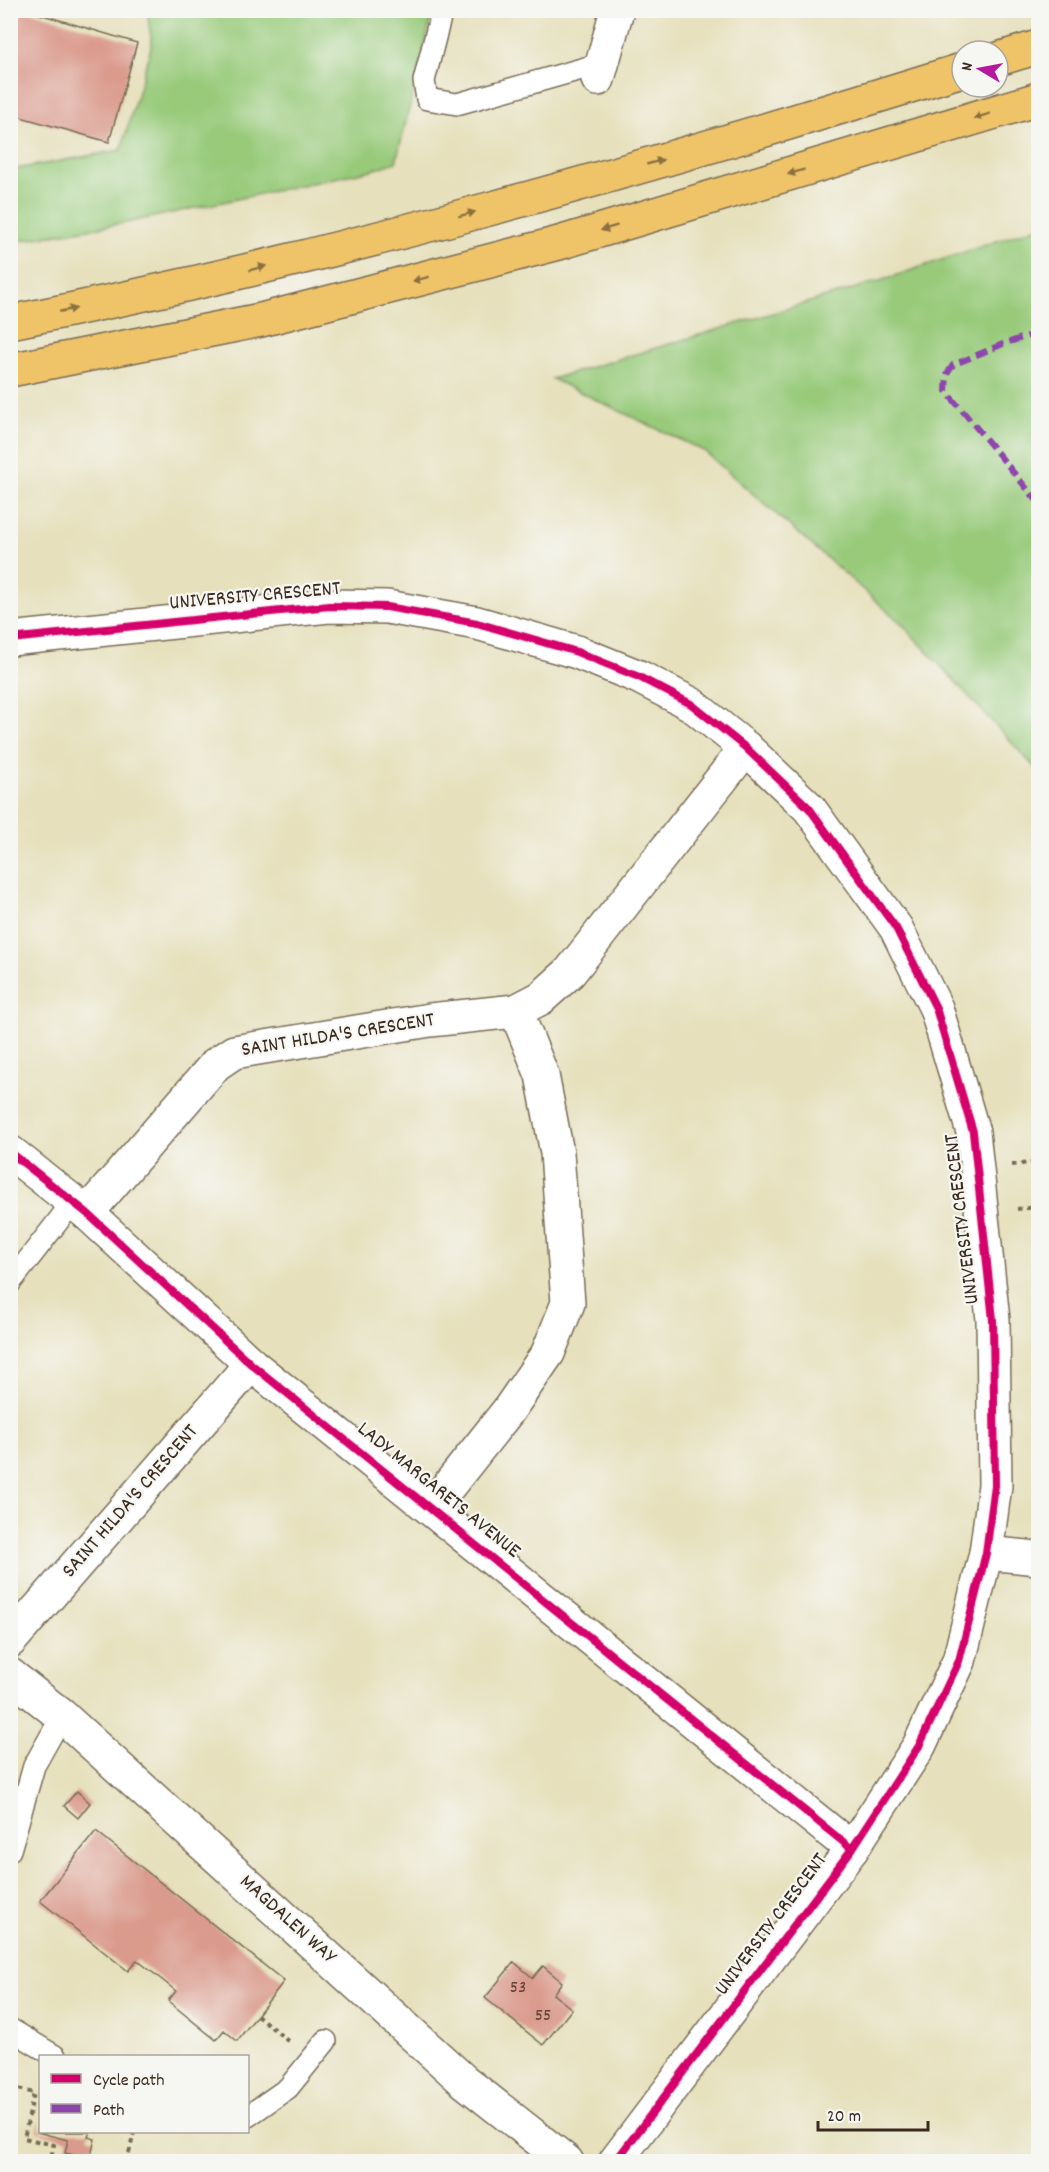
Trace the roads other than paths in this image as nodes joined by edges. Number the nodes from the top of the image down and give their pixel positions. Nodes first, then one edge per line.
1 (442, 10) edge
2 (617, 10) edge
3 (1038, 47) edge
4 (1010, 55) edge
5 (600, 71) joint
6 (950, 74) edge
7 (1038, 99) edge
8 (10, 322) edge
9 (10, 370) edge
10 (10, 639) edge
11 (746, 748) junction
12 (516, 1011) junction
13 (10, 1152) edge
14 (80, 1208) junction
15 (10, 1283) edge
16 (251, 1364) junction
17 (431, 1509) junction
18 (986, 1553) junction
19 (1038, 1558) edge
20 (10, 1641) edge
21 (10, 1675) edge
22 (62, 1716) junction
23 (852, 1849) junction
24 (10, 1850) edge
25 (10, 2030) edge
26 (326, 2041) dead end
27 (53, 2055) edge
28 (249, 2115) edge
29 (567, 2162) edge
30 (615, 2162) edge

1 - 5 lane
2 - 5 street
3 - 4 highway
8 -> 6 highway
7 -> 9 highway
10 - 11 street, UNIVERSITY CRESCENT
11 - 12 street, SAINT HILDA'S CRESCENT
11 - 18 street, UNIVERSITY CRESCENT
12 - 14 street, SAINT HILDA'S CRESCENT
12 - 17 street
13 - 14 street, LADY MARGARETS AVENUE
14 - 15 lane
14 - 16 street, LADY MARGARETS AVENUE
16 - 17 street, LADY MARGARETS AVENUE
16 - 20 street, SAINT HILDA'S CRESCENT
17 - 23 street, LADY MARGARETS AVENUE
18 - 19 street
18 - 23 street, UNIVERSITY CRESCENT
21 - 22 street, MAGDALEN WAY
22 - 24 lane
22 - 29 street, MAGDALEN WAY
23 - 30 street, UNIVERSITY CRESCENT
25 - 27 lane
26 - 28 lane

